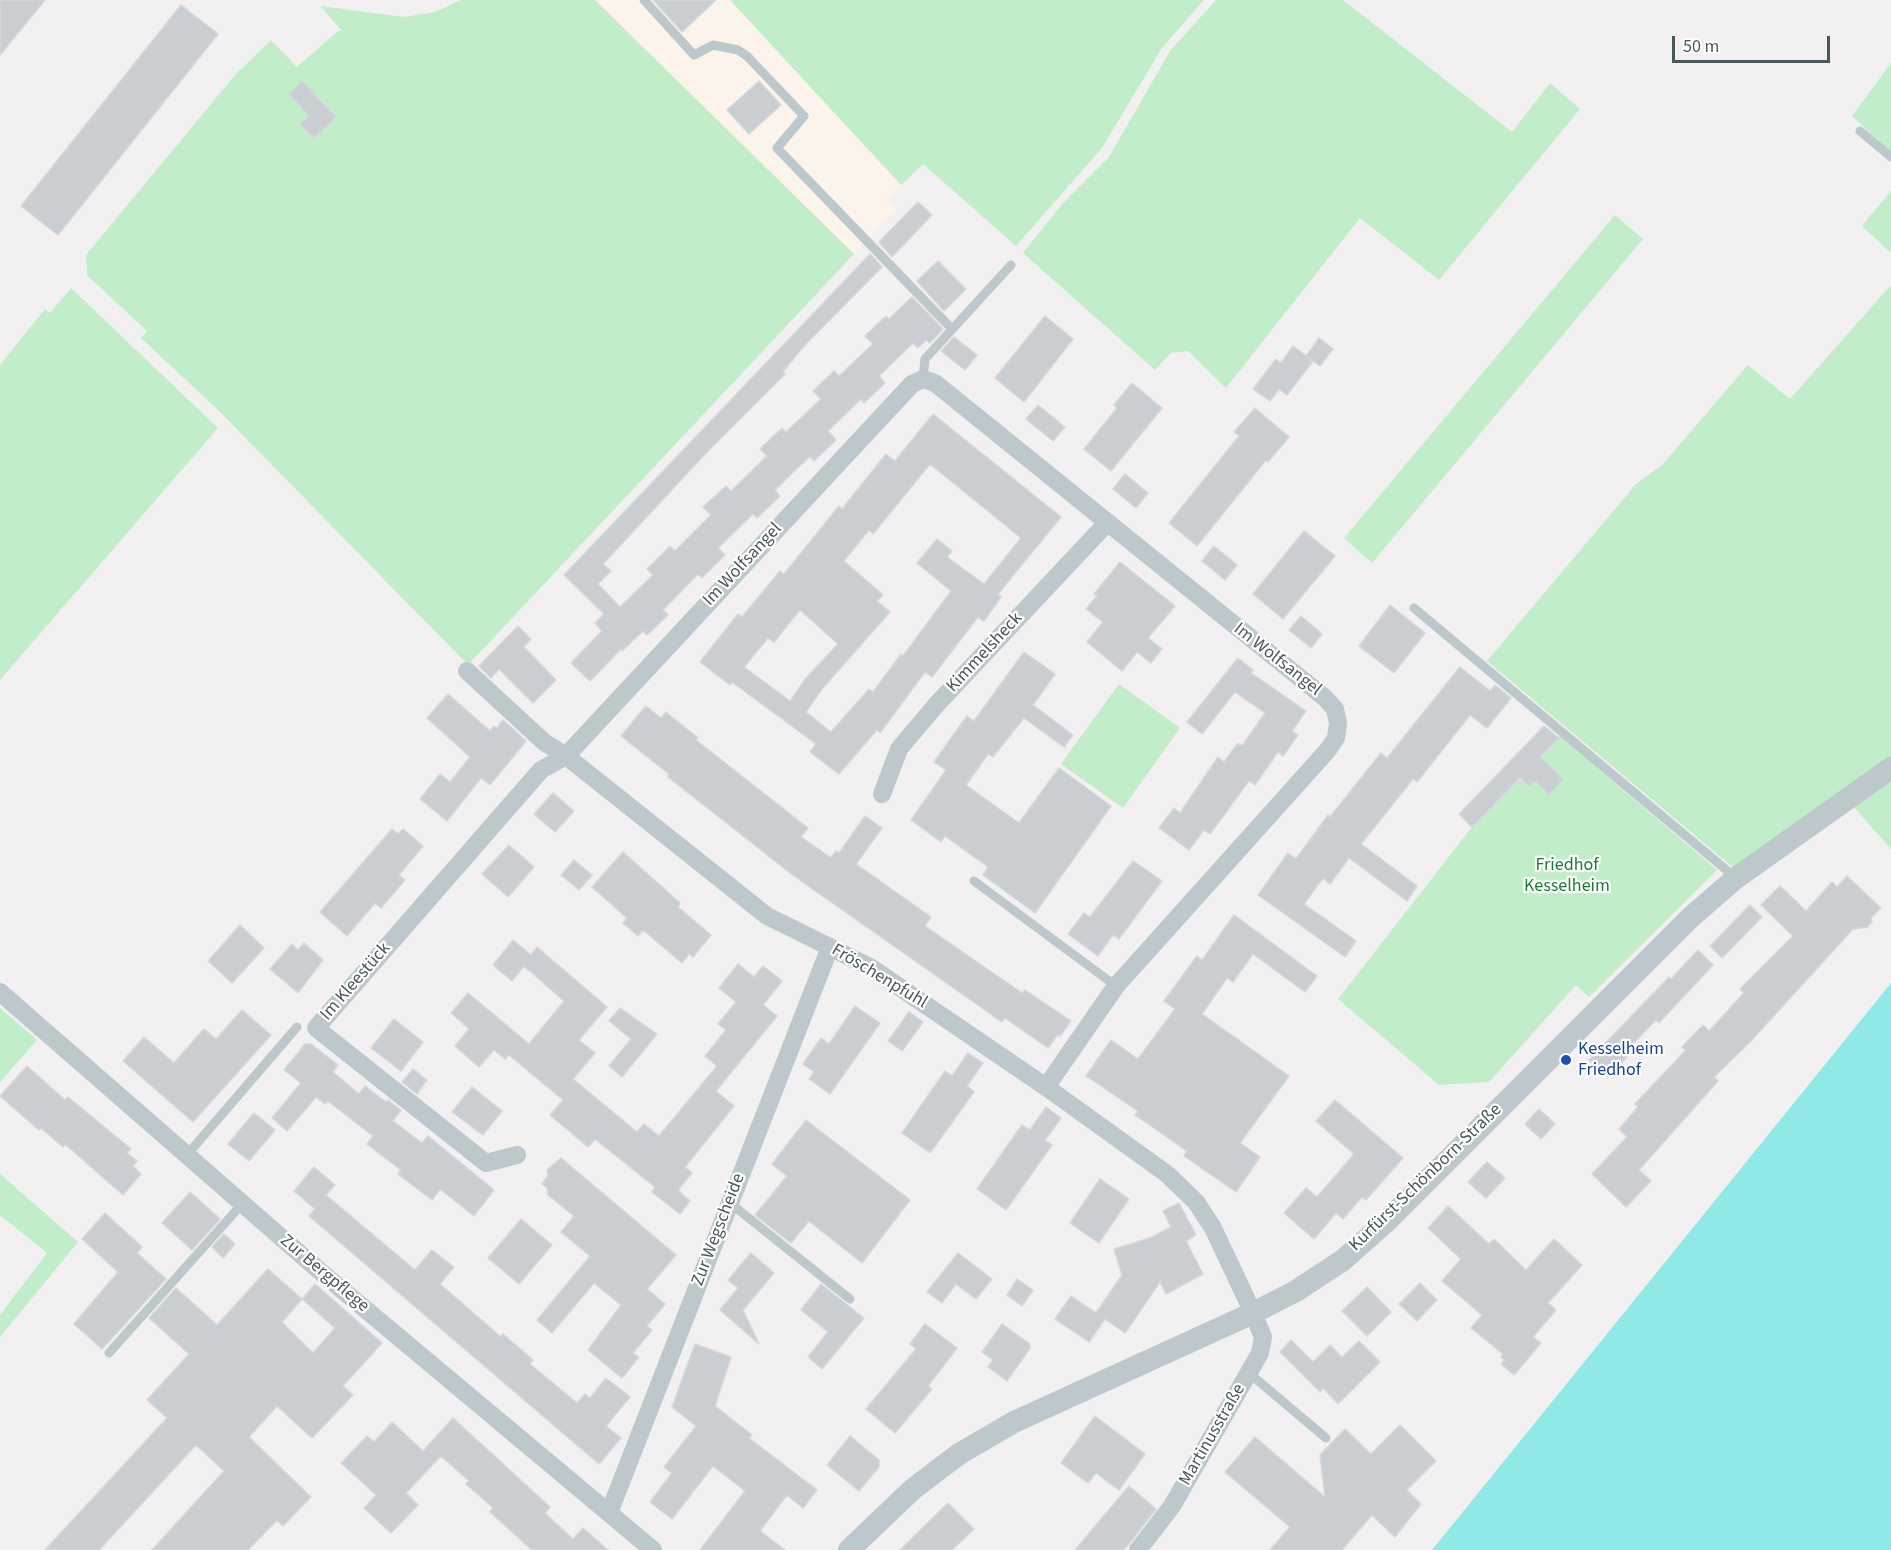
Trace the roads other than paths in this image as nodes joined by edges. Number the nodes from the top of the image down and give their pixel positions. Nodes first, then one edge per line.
1 (644, 0) edge
2 (1860, 131) dead end
3 (1891, 157) edge
4 (1011, 265) dead end
5 (951, 328) junction
6 (923, 379) junction
7 (1107, 523) junction
8 (1414, 608) dead end
9 (467, 671) dead end
10 (566, 756) junction
11 (1891, 768) edge
12 (882, 794) dead end
13 (1736, 878) junction
14 (974, 881) dead end
15 (830, 947) junction
16 (1116, 986) junction
17 (0, 992) edge
18 (297, 1027) dead end
19 (1046, 1087) junction
20 (517, 1155) dead end
21 (186, 1156) junction
22 (730, 1203) junction
23 (242, 1204) junction
24 (850, 1299) dead end
25 (1253, 1313) junction
26 (109, 1353) dead end
27 (1249, 1373) junction
28 (1326, 1438) dead end
29 (609, 1513) junction
30 (1146, 1547) edge
31 (653, 1550) edge
32 (849, 1550) edge

1 - 5 lane
2 - 3 lane
4 - 5 lane
5 - 6 lane
6 - 7 street, Im Wolfsangel
6 - 10 street, Im Wolfsangel
7 - 12 street, Kimmelsheck
7 - 16 street, Im Wolfsangel
8 - 13 lane
9 - 10 street, Fröschenpfuhl
10 - 15 street, Fröschenpfuhl
10 - 20 street, Im Kleestück
11 - 13 street, Kurfürst-Schönborn-Straße
13 - 25 street, Kurfürst-Schönborn-Straße
14 - 16 lane
15 - 19 street, Fröschenpfuhl
15 - 22 street, Zur Wegscheide
16 - 19 street, Im Wolfsangel
17 - 21 street, Zur Bergpflege
18 - 21 lane
19 - 25 street, Fröschenpfuhl
21 - 23 street, Zur Bergpflege
22 - 24 lane
22 - 29 street, Zur Wegscheide
23 - 26 lane
23 - 29 street, Zur Bergpflege
25 - 27 street, Martinusstraße
25 - 32 street, Kurfürst-Schönborn-Straße
27 - 28 lane
27 - 30 street, Martinusstraße
29 - 31 street, Zur Bergpflege

